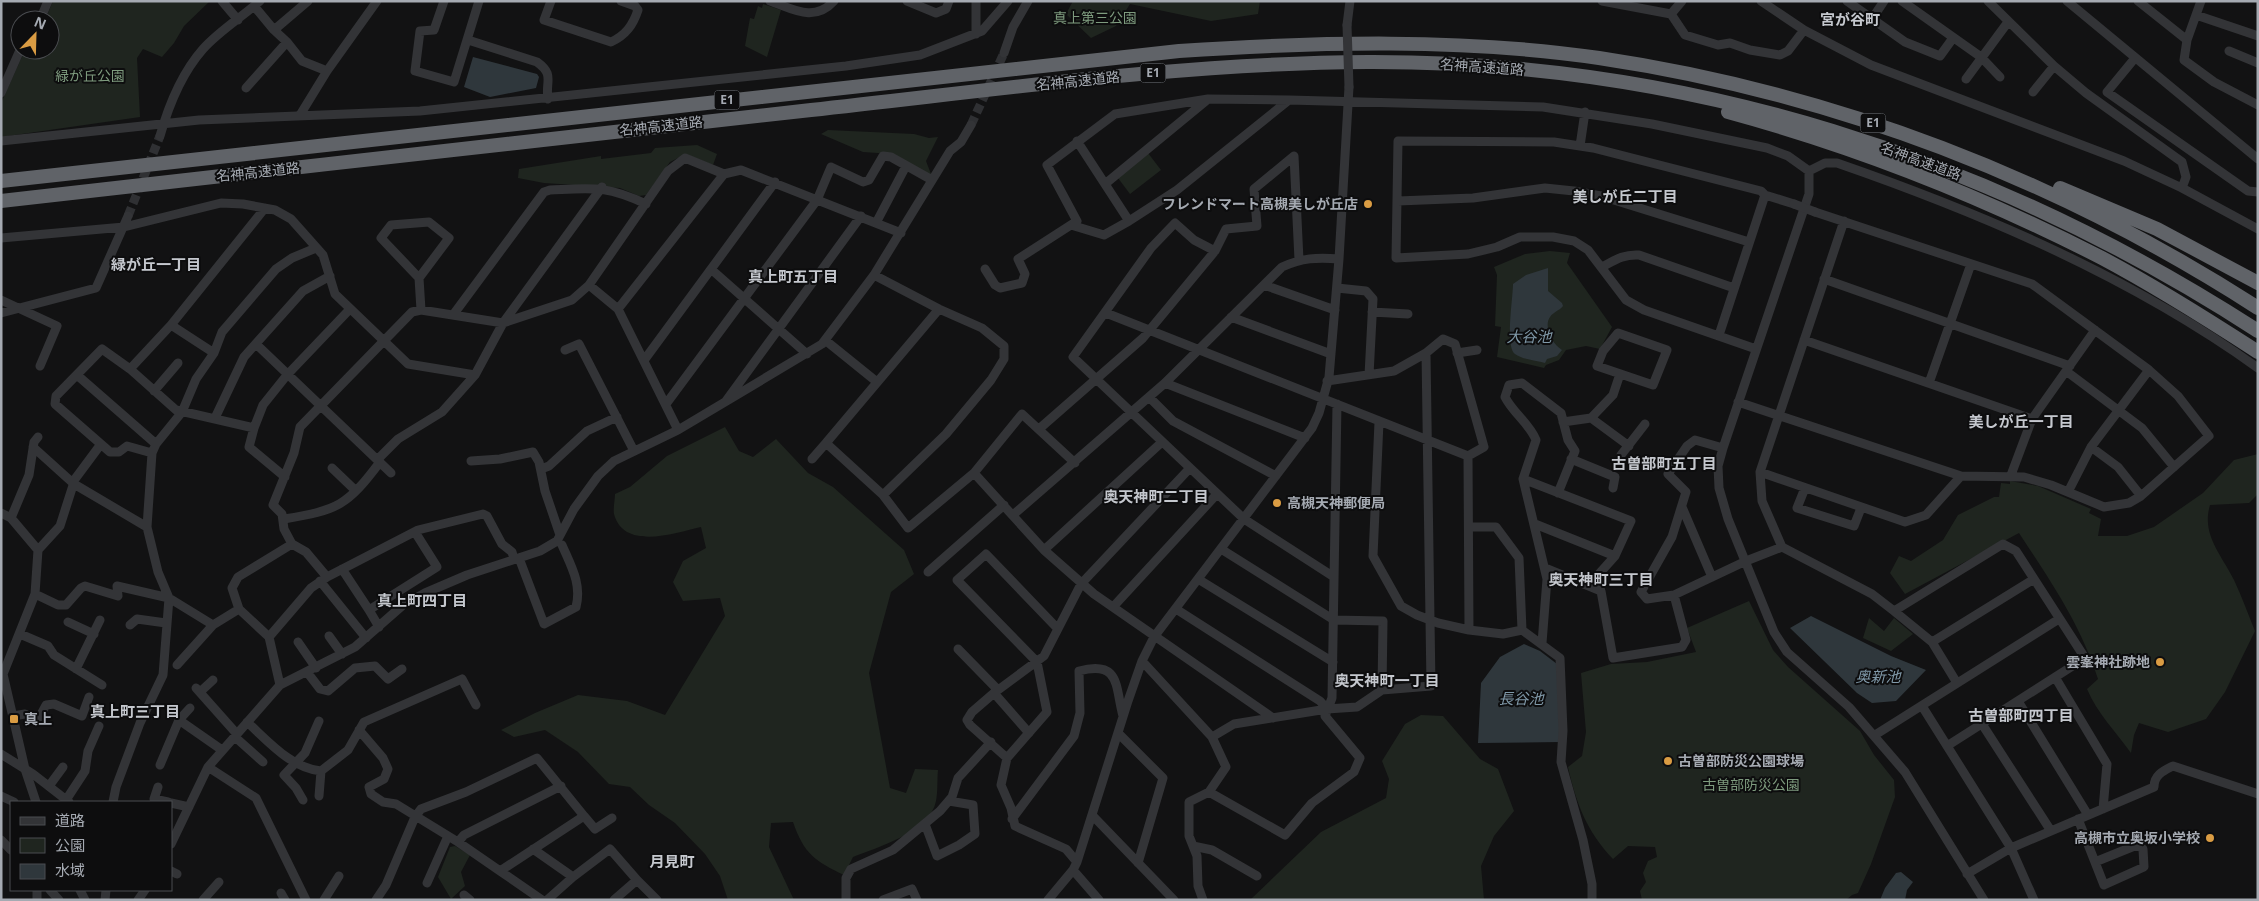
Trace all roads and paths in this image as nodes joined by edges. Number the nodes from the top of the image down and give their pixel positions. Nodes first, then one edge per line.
1 (222, 1) edge
2 (308, 1) edge
3 (377, 1) edge
4 (444, 1) edge
5 (479, 1) edge
6 (551, 1) edge
7 (621, 1) edge
8 (834, 1) edge
9 (907, 1) edge
10 (949, 1) edge
11 (976, 1) edge
12 (1008, 1) edge
13 (1028, 1) edge
14 (1350, 1) edge
15 (1602, 1) edge
16 (1682, 1) edge
17 (1761, 1) edge
18 (1847, 1) edge
19 (1884, 1) edge
20 (1902, 1) edge
21 (1988, 1) edge
22 (2067, 1) edge
23 (2138, 1) edge
24 (2201, 1) edge
25 (775, 2) edge
26 (257, 4) edge
27 (1632, 4) edge
28 (1672, 14) junction
29 (2196, 15) junction
30 (1872, 19) junction
31 (238, 20) junction
32 (2008, 22) junction
33 (274, 30) junction
34 (1804, 30) junction
35 (976, 34) junction
36 (2258, 36) edge
37 (1953, 38) junction
38 (468, 40) junction
39 (2187, 40) junction
40 (287, 42) junction
41 (1454, 46) junction
42 (2229, 51) dead end
43 (1004, 53) tunnel mouth
44 (1981, 56) junction
45 (2135, 58) junction
46 (16, 60) edge
47 (2258, 63) edge
48 (1440, 64) junction
49 (2054, 66) junction
50 (327, 72) junction
51 (2000, 77) dead end
52 (1966, 79) dead end
53 (246, 88) dead end
54 (2033, 92) dead end
55 (1, 93) edge
56 (548, 99) junction
57 (1208, 99) junction
58 (1289, 100) junction
59 (1349, 100) junction
60 (2258, 105) edge
61 (1585, 112) junction
62 (300, 114) junction
63 (164, 123) junction
64 (971, 125) tunnel mouth
65 (160, 136) tunnel mouth
66 (1, 141) edge
67 (1077, 141) junction
68 (1580, 146) junction
69 (2258, 159) edge
70 (906, 166) junction
71 (1809, 171) junction
72 (724, 174) junction
73 (932, 180) junction
74 (1, 181) edge
75 (775, 182) junction
76 (1105, 184) junction
77 (602, 187) junction
78 (2182, 188) junction
79 (2258, 192) edge
80 (1765, 195) junction
81 (817, 200) junction
82 (1, 201) edge
83 (1398, 201) junction
84 (646, 204) junction
85 (265, 208) junction
86 (128, 216) tunnel mouth
87 (861, 216) junction
88 (1129, 221) junction
89 (1844, 221) junction
90 (876, 222) junction
91 (1071, 225) junction
92 (124, 226) junction
93 (2258, 230) edge
94 (901, 233) junction
95 (1, 238) edge
96 (1749, 242) junction
97 (316, 248) junction
98 (1215, 251) junction
99 (1339, 259) junction
100 (1299, 260) junction
101 (1970, 264) junction
102 (1602, 267) junction
103 (985, 269) dead end
104 (712, 270) junction
105 (874, 275) junction
106 (330, 276) junction
107 (419, 278) junction
108 (1824, 279) junction
109 (2258, 283) edge
110 (1264, 284) junction
111 (589, 285) junction
112 (1336, 288) junction
113 (1734, 288) junction
114 (745, 299) junction
115 (1, 300) edge
116 (2258, 308) edge
117 (22, 309) junction
118 (350, 309) junction
119 (618, 309) junction
120 (939, 309) junction
121 (421, 310) junction
122 (1335, 310) junction
123 (1372, 312) junction
124 (1, 313) edge
125 (1106, 313) junction
126 (1408, 314) dead end
127 (453, 315) junction
128 (1231, 317) junction
129 (503, 323) junction
130 (1950, 323) junction
131 (172, 325) junction
132 (778, 328) junction
133 (1149, 330) junction
134 (2095, 330) junction
135 (2258, 331) edge
136 (1719, 335) junction
137 (825, 340) junction
138 (1804, 340) junction
139 (384, 341) junction
140 (256, 344) junction
141 (1197, 349) junction
142 (1756, 349) junction
143 (565, 350) dead end
144 (1477, 350) dead end
145 (2258, 352) edge
146 (214, 353) junction
147 (1426, 353) junction
148 (1458, 353) junction
149 (807, 354) junction
150 (1331, 354) junction
151 (644, 359) junction
152 (178, 363) dead end
153 (40, 366) dead end
154 (2068, 368) junction
155 (2258, 368) edge
156 (130, 369) junction
157 (2149, 370) junction
158 (1620, 374) junction
159 (77, 375) junction
160 (287, 375) junction
161 (476, 375) junction
162 (1370, 375) junction
163 (1097, 380) junction
164 (1327, 381) junction
165 (877, 382) junction
166 (1164, 383) junction
167 (1929, 383) junction
168 (154, 391) junction
169 (1149, 397) junction
170 (1324, 398) junction
171 (1738, 402) junction
172 (725, 403) junction
173 (666, 404) junction
174 (1337, 404) junction
175 (320, 407) junction
176 (2118, 410) junction
177 (182, 412) junction
178 (1132, 413) junction
179 (1779, 415) junction
180 (617, 417) junction
181 (214, 418) junction
182 (1591, 418) junction
183 (2032, 418) junction
184 (1379, 422) junction
185 (1563, 422) junction
186 (1645, 424) dead end
187 (254, 428) junction
188 (1039, 429) junction
189 (678, 430) junction
190 (38, 437) dead end
191 (1305, 438) junction
192 (1428, 441) junction
193 (826, 442) junction
194 (1162, 442) junction
195 (101, 444) junction
196 (156, 444) junction
197 (1629, 446) junction
198 (33, 447) junction
199 (2092, 447) junction
200 (1723, 448) junction
201 (634, 451) junction
202 (152, 453) junction
203 (1622, 455) dead end
204 (1468, 456) junction
205 (812, 459) dead end
206 (1572, 459) junction
207 (379, 460) junction
208 (471, 461) dead end
209 (1075, 462) junction
210 (2174, 467) junction
211 (332, 468) dead end
212 (1190, 468) junction
213 (541, 469) junction
214 (974, 472) junction
215 (1760, 472) junction
216 (391, 474) dead end
217 (2011, 475) junction
218 (1276, 476) junction
219 (1960, 476) junction
220 (285, 477) junction
221 (1523, 479) junction
222 (74, 484) junction
223 (1613, 488) dead end
224 (1804, 488) junction
225 (356, 491) junction
226 (2068, 492) junction
227 (1558, 493) junction
228 (1217, 494) junction
229 (883, 495) junction
230 (2140, 496) junction
231 (1004, 505) junction
232 (1682, 507) junction
233 (1861, 508) junction
234 (1, 513) edge
235 (1012, 515) junction
236 (11, 518) junction
237 (284, 519) junction
238 (1244, 519) junction
239 (1535, 524) junction
240 (147, 527) junction
241 (1469, 527) junction
242 (415, 532) junction
243 (560, 535) junction
244 (292, 544) junction
245 (562, 545) dead end
246 (1782, 547) junction
247 (1221, 549) junction
248 (38, 550) junction
249 (1044, 550) junction
250 (1615, 556) junction
251 (517, 558) junction
252 (1746, 561) junction
253 (1545, 568) junction
254 (342, 569) junction
255 (928, 572) dead end
256 (1334, 577) junction
257 (1712, 577) junction
258 (323, 579) junction
259 (1198, 579) junction
260 (2034, 579) junction
261 (1081, 584) junction
262 (1590, 585) junction
263 (36, 594) junction
264 (1674, 595) junction
265 (168, 598) junction
266 (1112, 607) junction
267 (239, 609) junction
268 (1176, 609) junction
269 (369, 610) junction
270 (1894, 610) junction
271 (2059, 619) junction
272 (100, 620) dead end
273 (1334, 620) junction
274 (1431, 621) junction
275 (68, 622) dead end
276 (166, 623) junction
277 (213, 624) junction
278 (130, 625) dead end
279 (378, 627) junction
280 (1058, 630) junction
281 (1469, 630) junction
282 (1522, 630) junction
283 (20, 634) junction
284 (94, 634) junction
285 (329, 636) dead end
286 (269, 637) junction
287 (366, 638) junction
288 (1154, 638) junction
289 (298, 642) dead end
290 (1932, 642) junction
291 (1542, 643) junction
292 (958, 650) dead end
293 (342, 654) junction
294 (1037, 662) junction
295 (1142, 662) junction
296 (1333, 662) junction
297 (177, 665) dead end
298 (76, 669) junction
299 (402, 669) dead end
300 (312, 670) junction
301 (2, 674) edge
302 (2054, 677) junction
303 (213, 680) dead end
304 (1957, 683) junction
305 (102, 685) dead end
306 (280, 685) junction
307 (1382, 690) junction
308 (996, 691) junction
309 (89, 698) dead end
310 (2018, 701) junction
311 (476, 704) dead end
312 (1922, 706) junction
313 (190, 708) dead end
314 (1327, 709) junction
315 (13, 716) junction
316 (1123, 717) junction
317 (1273, 718) junction
318 (179, 720) junction
319 (247, 722) junction
320 (319, 722) dead end
321 (1982, 724) junction
322 (99, 726) dead end
323 (359, 730) junction
324 (1029, 733) junction
325 (1118, 733) junction
326 (235, 735) junction
327 (1875, 735) junction
328 (1212, 737) junction
329 (991, 742) junction
330 (1947, 746) junction
331 (222, 750) junction
332 (1, 754) edge
333 (1007, 758) junction
334 (263, 762) dead end
335 (294, 763) junction
336 (160, 765) dead end
337 (63, 767) dead end
338 (208, 767) junction
339 (25, 769) junction
340 (321, 770) junction
341 (49, 786) junction
342 (561, 786) junction
343 (158, 787) dead end
344 (1209, 792) junction
345 (2258, 794) edge
346 (319, 796) dead end
347 (303, 800) dead end
348 (36, 801) edge
349 (68, 801) edge
350 (113, 801) edge
351 (162, 801) edge
352 (949, 801) junction
353 (172, 803) edge
354 (189, 807) junction
355 (2103, 808) junction
356 (1092, 815) junction
357 (2088, 815) junction
358 (584, 816) junction
359 (415, 817) junction
360 (612, 818) dead end
361 (1012, 819) junction
362 (2078, 819) junction
363 (925, 824) junction
364 (2050, 831) junction
365 (174, 832) edge
366 (448, 836) junction
367 (1, 840) edge
368 (458, 842) junction
369 (1193, 846) junction
370 (2011, 848) junction
371 (10, 849) edge
372 (534, 849) junction
373 (2095, 862) junction
374 (1138, 863) junction
375 (1075, 866) junction
376 (500, 871) junction
377 (1967, 874) junction
378 (339, 876) dead end
379 (1257, 876) dead end
380 (573, 877) junction
381 (637, 880) junction
382 (219, 882) dead end
383 (427, 883) dead end
384 (379, 899) edge
385 (203, 900) edge
386 (306, 900) edge
387 (324, 900) edge
388 (542, 900) edge
389 (547, 900) edge
390 (614, 900) edge
391 (657, 900) edge
392 (846, 900) edge
393 (883, 900) edge
394 (917, 900) edge
395 (1048, 900) edge
396 (1099, 900) edge
397 (1174, 900) edge
398 (1203, 900) edge
399 (1592, 900) edge
400 (1984, 900) edge
401 (2034, 900) edge

1 - 31 street
2 - 33 street
3 - 50 street
4 - 38 street
5 - 38 street
6 - 7 street
8 - 25 street
9 - 10 street
11 - 35 street
12 - 35 street
13 - 43 street
14 - 59 street, bridge
15 - 27 street
16 - 28 street
17 - 34 street
18 - 30 street
19 - 30 street
20 - 37 street
21 - 32 street
22 - 45 street
23 - 39 street
24 - 29 street
26 - 31 street
26 - 33 street
27 - 28 street
28 - 34 street
29 - 36 street
29 - 39 street
30 - 37 street
31 - 63 street
32 - 44 street
32 - 49 street
33 - 40 street
34 - 78 street
35 - 56 street
37 - 44 street
38 - 56 street
39 - 60 street
40 - 50 street
40 - 53 street
41 - 74 highway, 名神高速道路 / E1
41 - 109 highway
41 - 116 highway, 名神高速道路 / E1
42 - 47 street
44 - 51 street
44 - 52 street
45 - 69 street
45 - 79 street
46 - 55 street
48 - 82 highway, 名神高速道路 / E1
48 - 135 highway, 名神高速道路 / E1
48 - 145 highway
49 - 54 street
49 - 78 street
50 - 62 street
56 - 62 street
57 - 58 street
57 - 67 street
57 - 76 street
58 - 59 street
58 - 88 street
59 - 61 street
59 - 99 street
61 - 68 street
61 - 71 street
62 - 63 street
63 - 65 street
63 - 66 street
64 - 73 street
67 - 76 street
67 - 91 street
68 - 80 street
68 - 83 street
70 - 73 street
70 - 81 street
70 - 90 street
71 - 142 street
71 - 155 street
72 - 75 street
72 - 84 street
72 - 119 street
73 - 94 street
75 - 81 street
75 - 104 street
76 - 88 street
77 - 84 street
77 - 127 street
77 - 129 street
78 - 93 street
80 - 89 street, bridge
80 - 96 street
81 - 87 street
81 - 114 street
83 - 96 street
83 - 102 street
84 - 111 street
85 - 92 street
85 - 97 street
85 - 131 street
86 - 92 street
87 - 90 street
87 - 132 street
88 - 91 street
89 - 101 street
89 - 108 street
90 - 94 street
91 - 103 street
92 - 95 street
92 - 117 street
94 - 105 street
96 - 113 street
97 - 106 street
97 - 146 street
98 - 100 street
98 - 125 street
98 - 133 street
99 - 100 street
99 - 112 street
100 - 110 street
101 - 130 street
101 - 134 street
102 - 113 street
102 - 136 street
104 - 114 street
104 - 151 street
105 - 120 street
105 - 137 street
106 - 118 street
106 - 140 street
107 - 107 street
107 - 121 street
108 - 130 street
108 - 138 street
110 - 122 street
110 - 128 street
111 - 119 street
111 - 129 street
112 - 122 street
112 - 123 street
113 - 136 street
114 - 132 street
114 - 173 street
115 - 117 street
117 - 124 street
117 - 153 street
118 - 139 street
118 - 160 street
119 - 151 street
120 - 165 street
120 - 229 street
121 - 127 street
121 - 139 street
122 - 150 street
123 - 126 street
123 - 162 street
125 - 133 street
125 - 163 street
127 - 129 street
128 - 141 street
128 - 150 street
129 - 161 street
130 - 154 street
130 - 167 street
131 - 146 street
131 - 156 street
132 - 149 street
132 - 172 street
133 - 141 street
133 - 163 street
134 - 154 street
134 - 157 street
136 - 142 street
137 - 149 street
137 - 165 street
138 - 167 street
138 - 179 street
139 - 161 street
139 - 175 street
140 - 160 street
140 - 181 street
141 - 166 street
141 - 170 street
142 - 171 street
143 - 180 street
144 - 148 street
146 - 177 street
147 - 148 street
147 - 162 street
147 - 192 street
148 - 204 street
149 - 172 street
150 - 164 street
151 - 173 street
152 - 168 street
154 - 176 street
154 - 183 street
156 - 159 street
156 - 168 street
157 - 176 street
157 - 210 street
158 - 158 street
158 - 182 street
159 - 195 street
159 - 196 street
160 - 175 street
160 - 187 street
161 - 207 street
162 - 164 street
163 - 178 street
163 - 188 street
164 - 170 street
165 - 193 street
166 - 169 street
166 - 191 street
167 - 183 street
168 - 177 street
169 - 178 street
169 - 218 street
170 - 174 street
170 - 191 street
171 - 179 street
171 - 200 street
172 - 189 street
173 - 189 street
174 - 184 street
174 - 256 street
175 - 207 street
175 - 220 street
176 - 199 street
176 - 210 street
177 - 181 street
177 - 196 street
178 - 194 street
178 - 209 street
179 - 215 street
179 - 219 street
180 - 201 street
180 - 213 street
181 - 187 street
182 - 185 street
182 - 197 street
183 - 217 street
184 - 192 street
184 - 274 street
185 - 206 street
185 - 221 street
186 - 197 street
187 - 220 street
188 - 209 street
188 - 214 street
189 - 201 street
190 - 198 street
191 - 218 street
192 - 204 street
192 - 274 street
193 - 205 street
193 - 229 street
194 - 212 street
194 - 249 street
195 - 202 street
195 - 222 street
196 - 202 street
197 - 203 street
198 - 222 street
198 - 236 street
199 - 226 street
199 - 230 street
200 - 232 street
200 - 252 street
201 - 243 street
202 - 240 street
204 - 241 street
206 - 223 street
206 - 227 street
207 - 216 street
207 - 225 street
208 - 213 street
209 - 235 street
210 - 230 street
211 - 225 street
212 - 228 street
212 - 261 street
213 - 243 street
214 - 229 street
214 - 231 street
215 - 224 street
215 - 246 street
217 - 219 street
217 - 226 street
218 - 238 street
219 - 233 street
220 - 237 street
221 - 227 street
221 - 239 street
222 - 240 street
222 - 248 street
224 - 233 street
224 - 233 street
225 - 237 street
226 - 230 street
227 - 250 street
228 - 238 street
228 - 266 street
231 - 235 street
231 - 255 street
232 - 257 street
232 - 264 street
234 - 236 street
235 - 249 street
236 - 248 street
237 - 244 street
238 - 247 street
238 - 256 street
239 - 250 street
239 - 253 street
240 - 265 street
241 - 281 street
241 - 282 street
242 - 251 street
242 - 254 street
242 - 269 street
243 - 251 street
244 - 258 street
244 - 267 street
245 - 251 street
246 - 252 street
246 - 270 street
247 - 259 street
247 - 273 street
248 - 263 street
249 - 261 street
250 - 262 street
251 - 279 street
252 - 257 street
252 - 327 street
253 - 262 street
253 - 291 street
254 - 258 street
254 - 269 street
256 - 273 street
257 - 264 street
258 - 286 street
258 - 287 street
259 - 268 street
259 - 296 street
260 - 270 street
260 - 271 street
260 - 290 street
261 - 266 street
261 - 280 street
262 - 264 street
263 - 265 street
263 - 283 street
265 - 276 street
265 - 277 street
266 - 288 street
267 - 277 street
267 - 286 street
268 - 288 street
268 - 314 street
269 - 279 street
270 - 290 street
271 - 302 street
271 - 304 street
272 - 284 street
273 - 296 street
273 - 307 street
274 - 281 street
274 - 307 street
275 - 284 street
276 - 278 street
276 - 350 street
277 - 297 street
279 - 287 street
280 - 294 street
280 - 294 street
281 - 282 street
282 - 291 street
283 - 298 street
283 - 301 street
284 - 298 street
285 - 293 street
286 - 306 street
287 - 293 street
288 - 295 street
288 - 317 street
289 - 300 street
290 - 304 street
291 - 399 street
292 - 308 street
293 - 300 street
294 - 308 street
294 - 324 street
295 - 316 street
295 - 328 street
296 - 314 street
298 - 305 street
299 - 300 street
300 - 306 street
301 - 315 street
302 - 310 street
302 - 355 street
303 - 326 street
304 - 312 street
306 - 319 street
307 - 314 street
308 - 324 street
308 - 329 street
309 - 315 street
310 - 321 street
310 - 357 street
311 - 323 street
312 - 327 street
312 - 330 street
313 - 318 street
314 - 317 street
314 - 344 street
315 - 339 street
316 - 325 street
316 - 361 street
317 - 328 street
318 - 331 street
318 - 336 street
319 - 326 street
319 - 335 street
320 - 335 street
321 - 330 street
321 - 364 street
322 - 349 street
323 - 340 street
323 - 359 street
324 - 333 street
325 - 356 street
325 - 374 street
326 - 331 street
326 - 334 street
327 - 377 street
328 - 344 street
329 - 333 street
329 - 352 street
330 - 370 street
331 - 338 street
332 - 339 street
333 - 361 street
335 - 340 street
335 - 347 street
337 - 341 street
338 - 354 street
338 - 386 street
339 - 341 street
339 - 348 street
340 - 346 street
341 - 349 street
342 - 358 street
342 - 359 street
342 - 368 street
343 - 351 street
344 - 369 street
345 - 355 street
352 - 363 street
352 - 363 street
353 - 354 street
354 - 365 street
355 - 357 street
356 - 374 street
356 - 375 street
357 - 362 street
358 - 360 street
358 - 372 street
359 - 366 street
359 - 384 street
361 - 375 street
362 - 364 street
362 - 373 street
363 - 392 street
364 - 370 street
366 - 368 street
366 - 383 street
367 - 371 street
368 - 376 street
369 - 379 street
369 - 398 street
370 - 377 street
370 - 401 street
372 - 376 street
372 - 380 street
373 - 373 street
374 - 397 street
375 - 395 street
375 - 396 street
376 - 388 street
377 - 400 street
378 - 387 street
380 - 381 street
380 - 389 street
381 - 390 street
381 - 391 street
382 - 385 street
393 - 394 street

